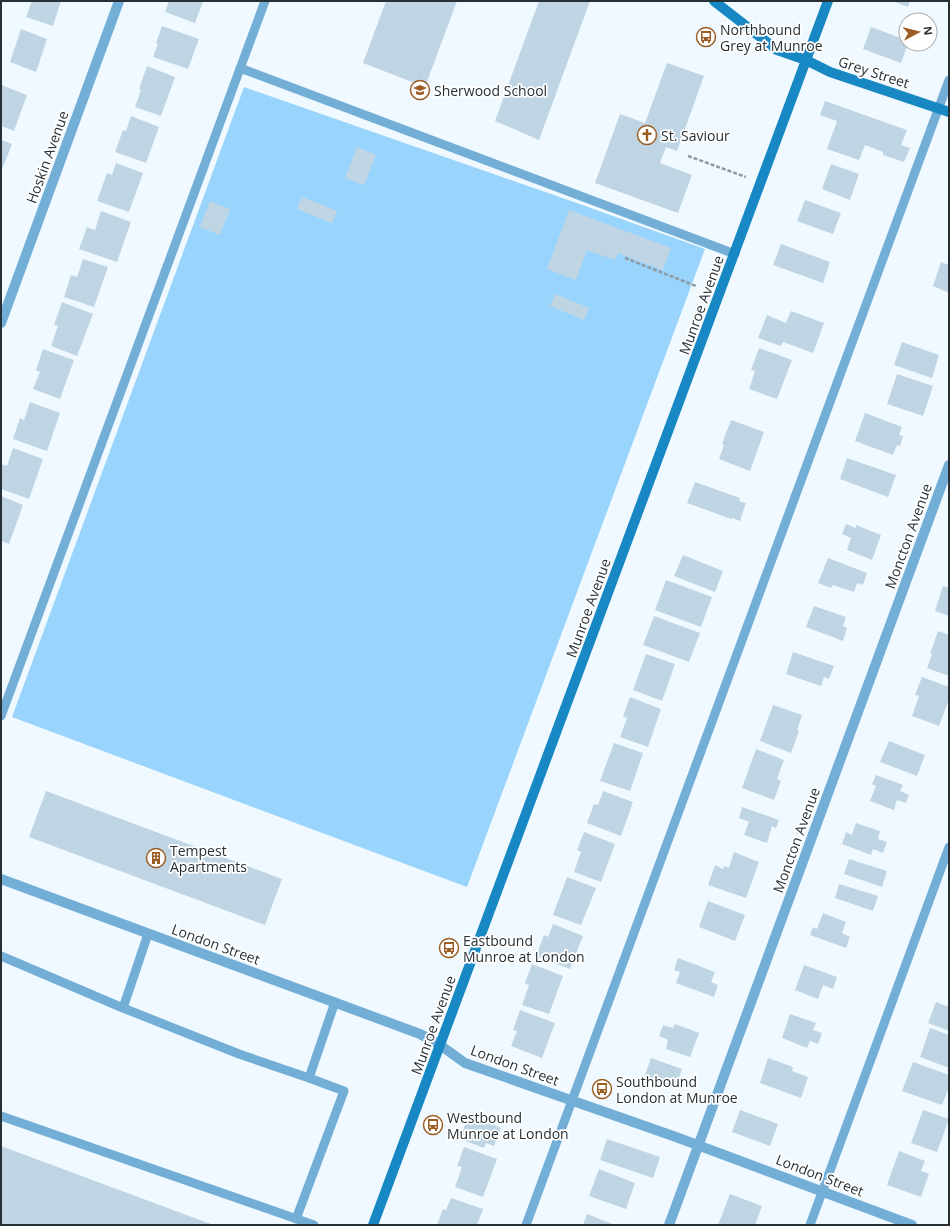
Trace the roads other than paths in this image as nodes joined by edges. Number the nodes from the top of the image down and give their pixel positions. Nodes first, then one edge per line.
1 (119, 1) edge
2 (265, 1) edge
3 (714, 1) edge
4 (828, 1) edge
5 (806, 60) junction
6 (240, 68) junction
7 (949, 80) edge
8 (938, 108) junction
9 (949, 112) edge
10 (735, 254) junction
11 (1, 323) edge
12 (949, 465) edge
13 (1, 716) edge
14 (949, 846) edge
15 (1, 879) edge
16 (148, 934) junction
17 (1, 956) edge
18 (335, 1002) junction
19 (123, 1008) junction
20 (440, 1045) junction
21 (309, 1078) junction
22 (572, 1100) junction
23 (1, 1116) edge
24 (698, 1145) junction
25 (821, 1191) junction
26 (296, 1219) junction
27 (314, 1225) edge
28 (373, 1225) edge
29 (526, 1225) edge
30 (669, 1225) edge
31 (810, 1225) edge
32 (912, 1225) edge

1 - 11 street, Hoskin Avenue
2 - 6 lane
3 - 5 street, Grey Street
4 - 5 street, Munroe Avenue
5 - 8 street, Grey Street
5 - 10 street, Munroe Avenue
6 - 10 lane
6 - 13 lane
7 - 8 lane
8 - 9 street, Grey Street
8 - 22 lane
10 - 20 street, Munroe Avenue
12 - 24 street, Moncton Avenue
14 - 25 lane
15 - 16 street, London Street
16 - 18 street, London Street
16 - 19 lane
17 - 19 lane
18 - 20 street, London Street
18 - 21 lane
19 - 21 lane
20 - 22 street, London Street
20 - 28 street, Munroe Avenue
21 - 26 lane
22 - 24 street, London Street
22 - 29 lane
23 - 26 lane
24 - 25 street, London Street
24 - 30 street, Moncton Avenue
25 - 31 lane
25 - 32 street, London Street
26 - 27 lane

